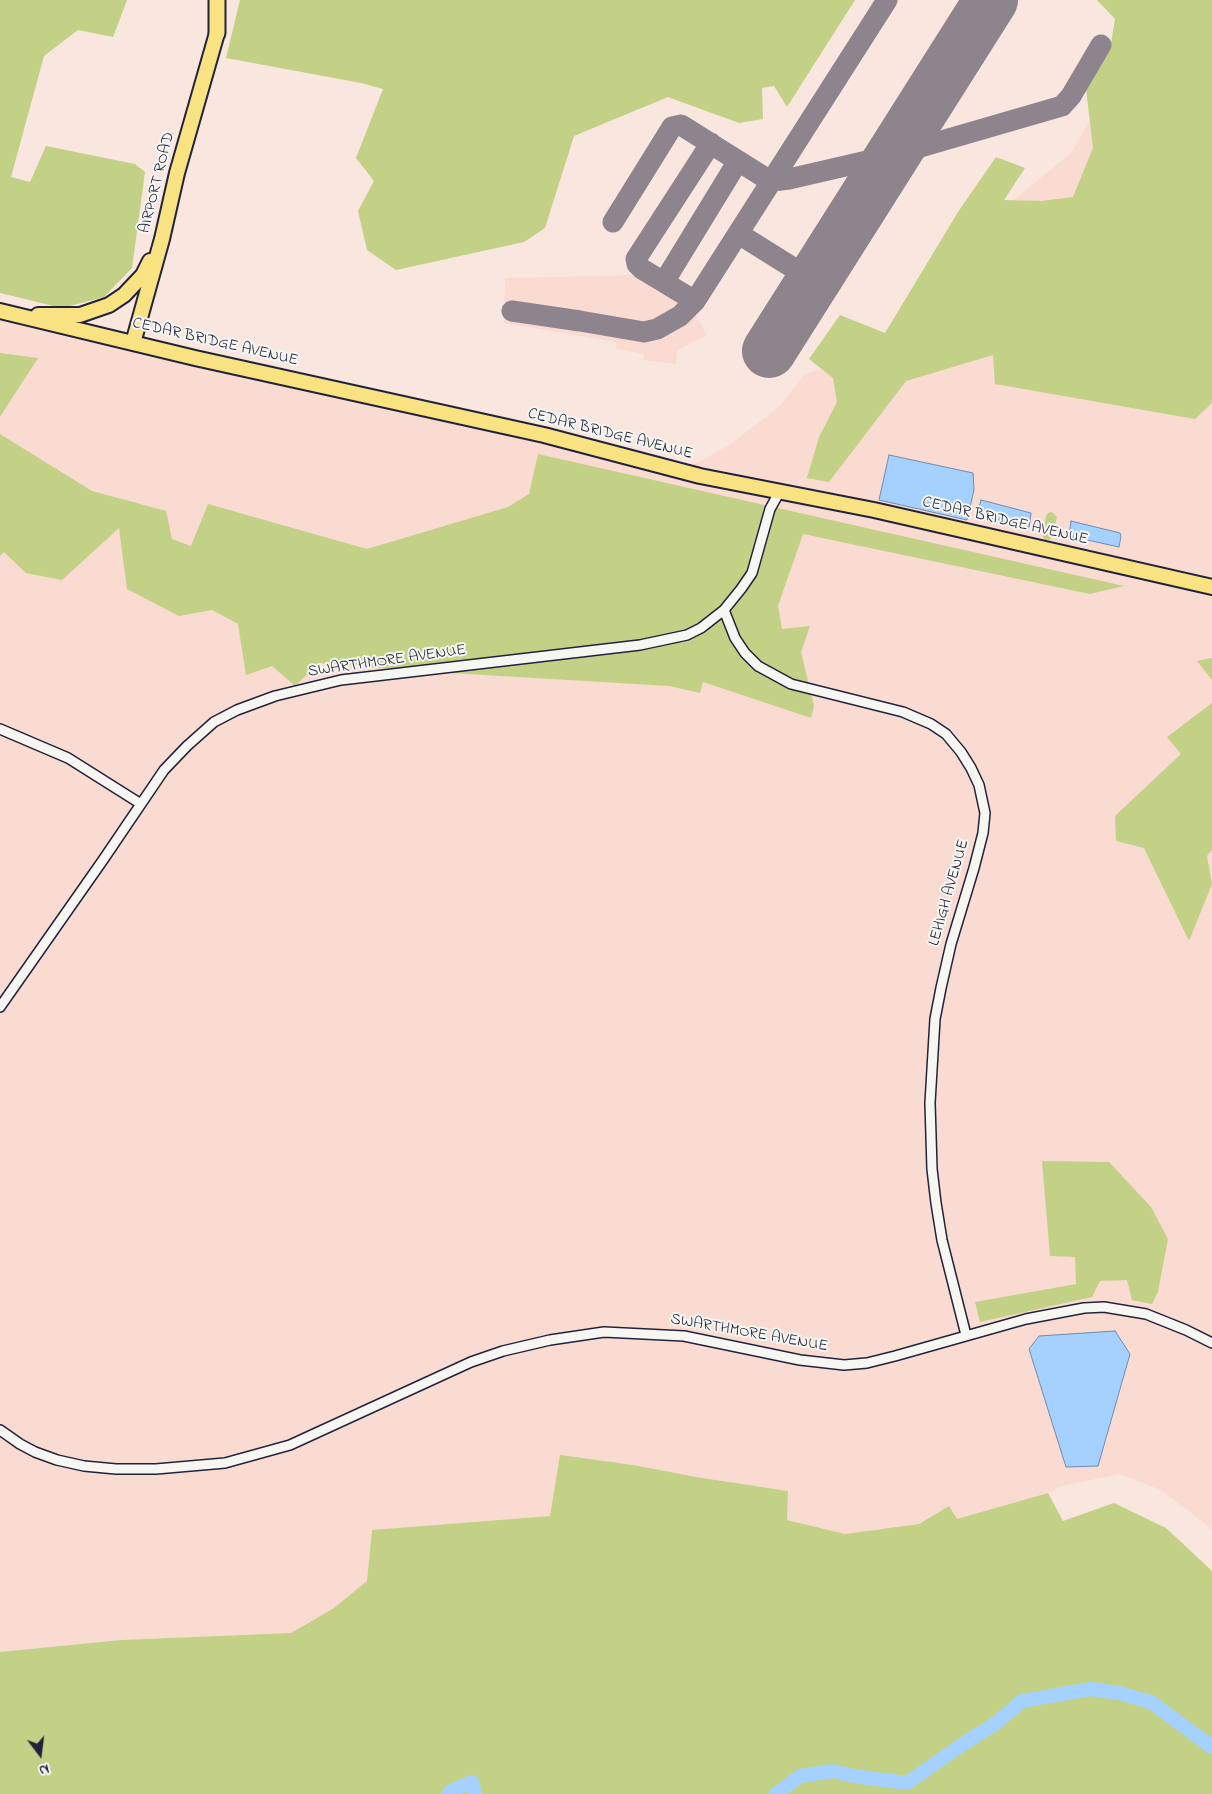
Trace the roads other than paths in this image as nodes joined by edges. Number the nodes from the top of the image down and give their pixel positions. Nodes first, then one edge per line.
1 (217, 0) edge
2 (217, 33) joint
3 (162, 239) junction
4 (5, 313) edge
5 (134, 343) junction
6 (780, 491) junction
7 (1212, 587) edge
8 (724, 610) junction
9 (0, 729) edge
10 (141, 804) junction
11 (0, 1007) edge
12 (966, 1335) junction
13 (1212, 1343) edge
14 (1, 1433) edge

1 - 2 highway
2 - 3 main road, AIRPORT ROAD
3 - 4 main road
3 - 5 main road, AIRPORT ROAD
4 - 5 main road, CEDAR BRIDGE AVENUE
5 - 6 main road, CEDAR BRIDGE AVENUE
6 - 7 main road, CEDAR BRIDGE AVENUE
6 - 8 street, SWARTHMORE AVENUE
8 - 10 street, SWARTHMORE AVENUE
8 - 12 street, LEHIGH AVENUE
9 - 10 street
10 - 11 street, SWARTHMORE AVENUE
12 - 13 street, SWARTHMORE AVENUE
12 - 14 street, SWARTHMORE AVENUE

